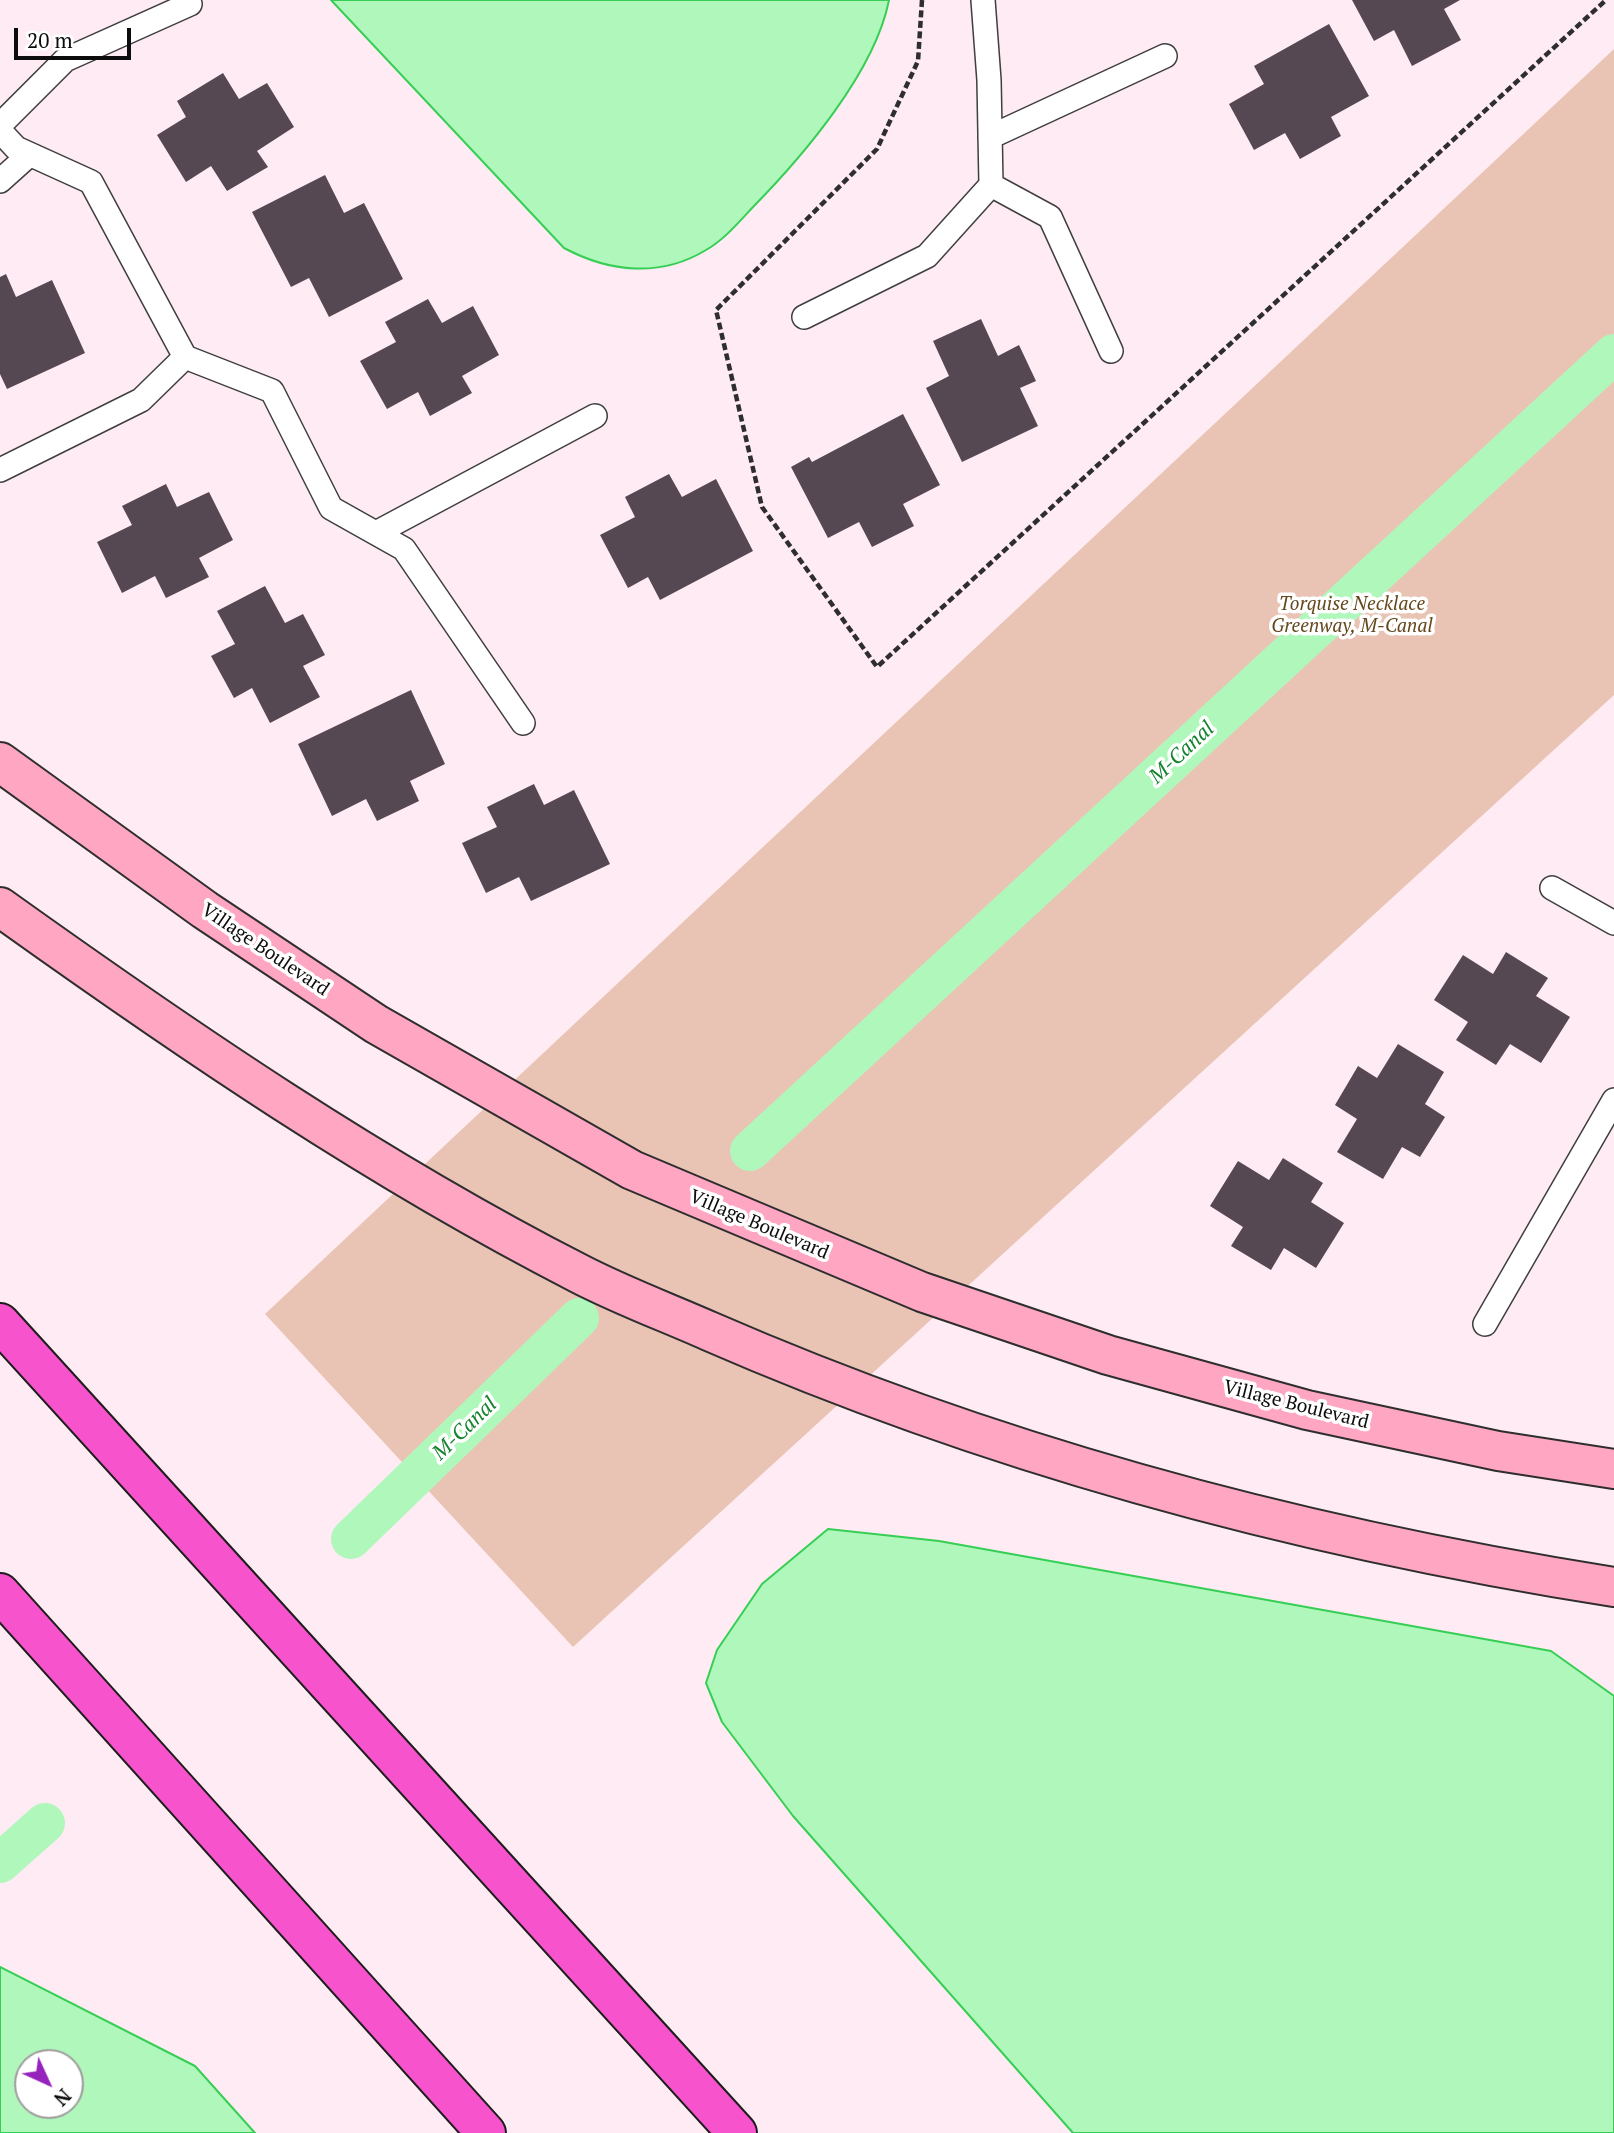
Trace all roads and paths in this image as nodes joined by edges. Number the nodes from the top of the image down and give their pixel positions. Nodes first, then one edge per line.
1 (983, 0) edge
2 (1606, 0) edge
3 (190, 4) dead end
4 (1165, 56) dead end
5 (0, 125) edge
6 (0, 131) edge
7 (990, 136) junction
8 (29, 155) junction
9 (0, 181) edge
10 (991, 185) junction
11 (804, 317) dead end
12 (1111, 351) dead end
13 (186, 357) junction
14 (595, 416) dead end
15 (0, 470) edge
16 (376, 533) junction
17 (877, 667) dead end
18 (523, 723) dead end
19 (0, 762) edge
20 (1552, 888) dead end
21 (0, 907) edge
22 (1614, 923) edge
23 (1614, 1100) edge
24 (0, 1323) edge
25 (1485, 1324) dead end
26 (1614, 1469) edge
27 (1614, 1587) edge
28 (0, 1593) edge
29 (486, 2133) edge
30 (737, 2133) edge

1 - 7 lane
2 - 17 path
3 - 5 lane
4 - 7 lane
6 - 8 lane
7 - 10 lane
8 - 9 lane
8 - 13 lane
10 - 11 lane
10 - 12 lane
13 - 15 lane
13 - 16 lane
14 - 16 lane
16 - 18 lane
19 - 26 street, Village Boulevard
20 - 22 lane
21 - 27 street
23 - 25 lane
24 - 30 highway
28 - 29 highway

